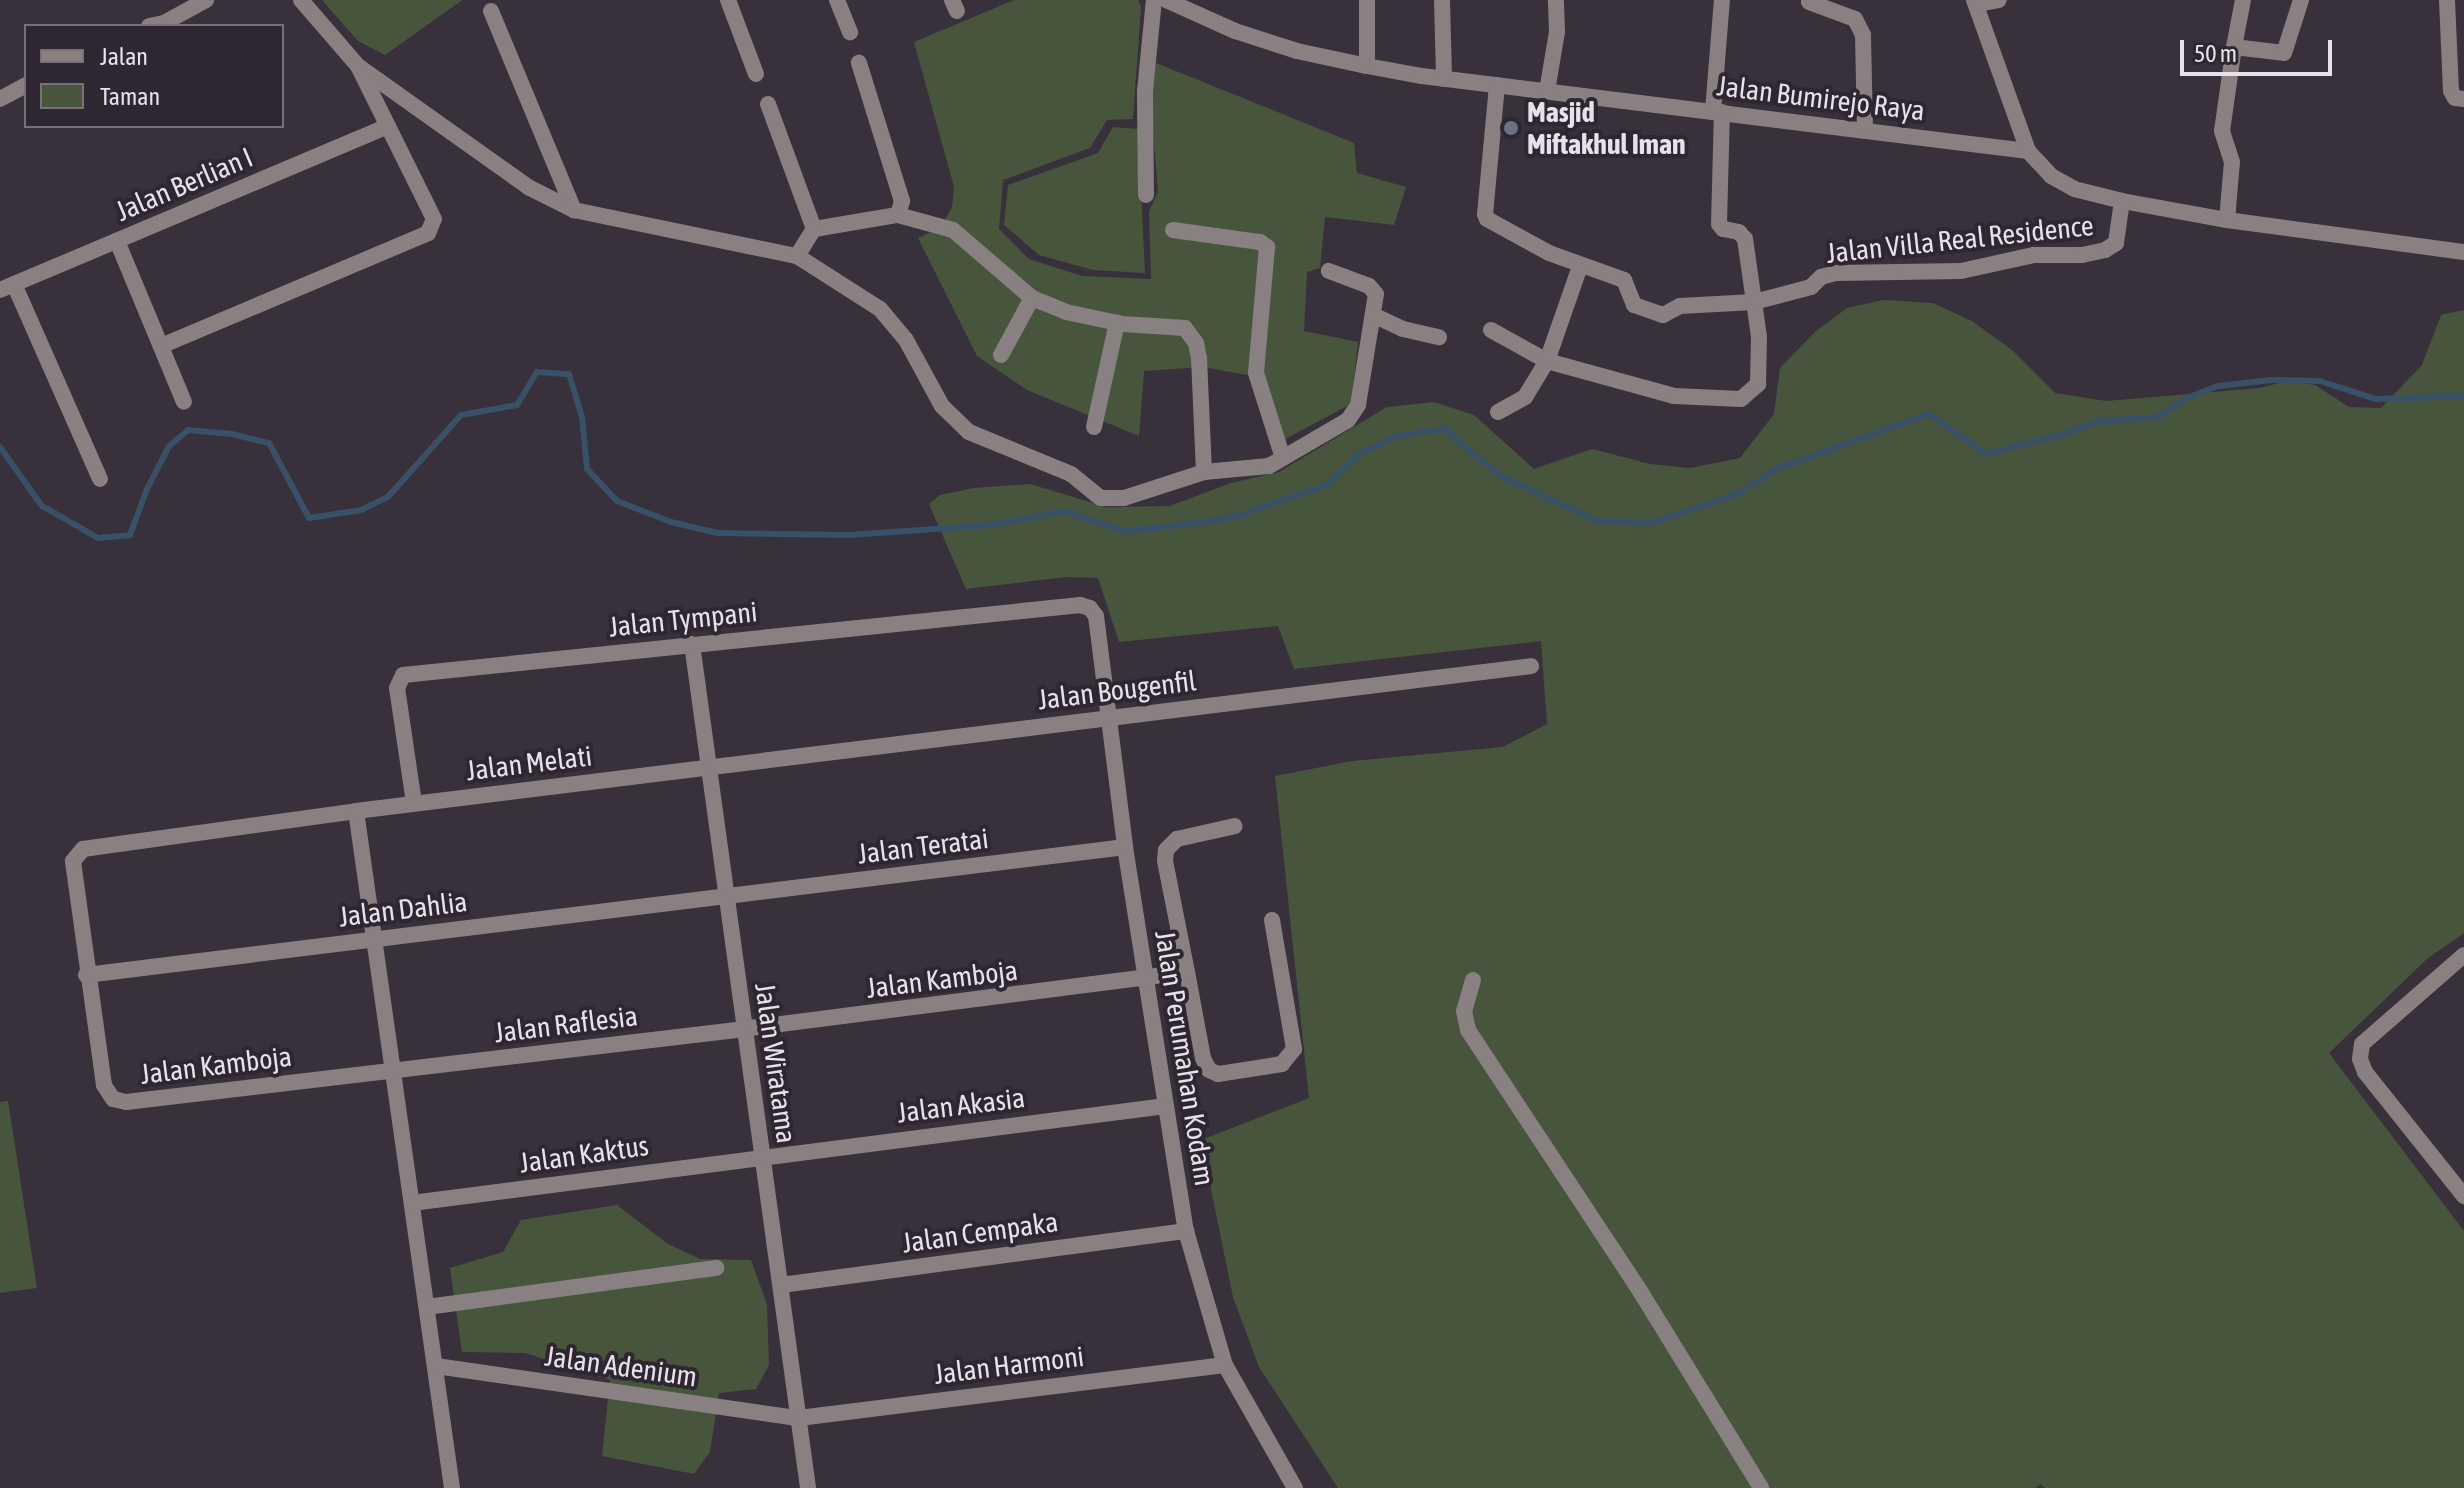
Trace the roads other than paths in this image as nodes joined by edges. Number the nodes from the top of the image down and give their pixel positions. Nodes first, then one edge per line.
1 (206, 0) edge
2 (301, 0) edge
3 (728, 0) edge
4 (837, 0) edge
5 (1154, 0) edge
6 (1166, 0) edge
7 (1367, 0) edge
8 (1442, 0) edge
9 (1556, 0) edge
10 (1722, 0) edge
11 (1999, 0) edge
12 (2243, 0) edge
13 (2301, 0) edge
14 (2447, 0) edge
15 (1809, 2) dead end
16 (1975, 2) edge
17 (491, 11) dead end
18 (159, 24) edge
19 (850, 32) dead end
20 (2234, 47) junction
21 (859, 63) dead end
22 (358, 66) junction
23 (1367, 66) junction
24 (756, 74) dead end
25 (1444, 79) junction
26 (1497, 85) junction
27 (24, 86) edge
28 (1547, 91) junction
29 (0, 99) edge
30 (2464, 99) edge
31 (768, 104) dead end
32 (1718, 111) junction
33 (388, 126) junction
34 (1865, 129) junction
35 (2028, 151) junction
36 (1146, 195) dead end
37 (2122, 201) junction
38 (574, 210) junction
39 (898, 215) junction
40 (2227, 220) junction
41 (814, 229) junction
42 (1173, 230) dead end
43 (117, 241) junction
44 (2464, 252) edge
45 (797, 256) junction
46 (1580, 266) junction
47 (1329, 271) dead end
48 (7, 287) edge
49 (1032, 298) junction
50 (1754, 302) junction
51 (1373, 315) junction
52 (1117, 322) junction
53 (1491, 330) dead end
54 (1439, 337) dead end
55 (161, 346) junction
56 (1001, 355) dead end
57 (1547, 361) junction
58 (184, 402) dead end
59 (1498, 412) dead end
60 (1094, 427) dead end
61 (1283, 458) junction
62 (1204, 472) junction
63 (100, 479) dead end
64 (1096, 616) joint
65 (692, 644) junction
66 (1531, 666) dead end
67 (1107, 717) junction
68 (709, 767) junction
69 (414, 803) junction
70 (356, 811) junction
71 (1235, 826) dead end
72 (1125, 847) junction
73 (74, 891) joint
74 (727, 897) junction
75 (1272, 920) dead end
76 (374, 939) junction
77 (2464, 956) edge
78 (1187, 972) junction
79 (86, 975) junction
80 (1145, 980) junction
81 (1473, 980) dead end
82 (745, 1029) junction
83 (393, 1070) junction
84 (1166, 1106) junction
85 (763, 1156) junction
86 (2464, 1196) edge
87 (412, 1203) junction
88 (1186, 1231) junction
89 (716, 1268) dead end
90 (781, 1285) junction
91 (427, 1307) junction
92 (1225, 1365) junction
93 (436, 1366) junction
94 (799, 1418) junction
95 (452, 1488) edge
96 (808, 1488) edge
97 (1295, 1488) edge
98 (1761, 1488) edge

1 - 18 street
2 - 22 street
3 - 24 street
4 - 19 street
5 - 36 street
6 - 23 street, Jalan Bumirejo Raya
7 - 23 street
8 - 25 street
9 - 28 street
10 - 32 street
11 - 16 street
12 - 20 street
13 - 20 street
14 - 30 street
15 - 34 street
16 - 35 street
17 - 38 street
20 - 40 street
21 - 39 street
22 - 33 street
22 - 38 street
23 - 25 street, Jalan Bumirejo Raya
25 - 26 street, Jalan Bumirejo Raya
26 - 28 street, Jalan Bumirejo Raya
26 - 46 street
27 - 29 street
28 - 32 street, Jalan Bumirejo Raya
31 - 41 street
32 - 34 street, Jalan Bumirejo Raya
32 - 50 street
33 - 43 street, Jalan Berlian I
33 - 55 street
34 - 35 street, Jalan Bumirejo Raya
35 - 37 street
37 - 40 street
37 - 50 street, Jalan Villa Real Residence
38 - 45 street
39 - 41 street
39 - 49 street
40 - 44 street
41 - 45 street
42 - 61 street
43 - 48 street, Jalan Berlian I
43 - 55 street
45 - 62 street
46 - 50 street, Jalan Villa Real Residence
46 - 57 street
47 - 51 street
48 - 63 street
49 - 52 street
49 - 56 street
50 - 57 street
51 - 54 street
51 - 61 street
52 - 60 street
52 - 62 street
53 - 57 street
55 - 58 street
57 - 59 street
61 - 62 street
64 - 65 street, Jalan Tympani
64 - 67 street, Jalan Perumahan Kodam
65 - 68 street, Jalan Wiratama
65 - 69 street, Jalan Tympani
66 - 67 street, Jalan Bougenfil
67 - 68 street, Jalan Bougenfil
67 - 72 street, Jalan Perumahan Kodam
68 - 69 street, Jalan Melati
68 - 74 street, Jalan Wiratama
69 - 70 street, Jalan Melati
70 - 73 street, Jalan Melati
70 - 76 street
71 - 78 street
72 - 74 street, Jalan Teratai
72 - 80 street, Jalan Perumahan Kodam
73 - 79 street, Jalan Kamboja
74 - 76 street, Jalan Dahlia
74 - 82 street, Jalan Wiratama
75 - 78 street
76 - 79 street, Jalan Dahlia
76 - 83 street
77 - 86 street
78 - 80 street, Jalan Kamboja
79 - 83 street, Jalan Kamboja
80 - 82 street, Jalan Kamboja
80 - 84 street, Jalan Perumahan Kodam
81 - 98 street
82 - 83 street, Jalan Raflesia
82 - 85 street, Jalan Wiratama
83 - 87 street
84 - 85 street, Jalan Akasia
84 - 88 street, Jalan Perumahan Kodam
85 - 87 street, Jalan Kaktus
85 - 90 street, Jalan Wiratama
87 - 91 street
88 - 90 street, Jalan Cempaka
88 - 92 street, Jalan Perumahan Kodam
89 - 91 street
90 - 94 street, Jalan Wiratama
91 - 93 street
92 - 94 street, Jalan Harmoni
92 - 97 street, Jalan Perumahan Kodam
93 - 94 street, Jalan Adenium
93 - 95 street
94 - 96 street, Jalan Wiratama

